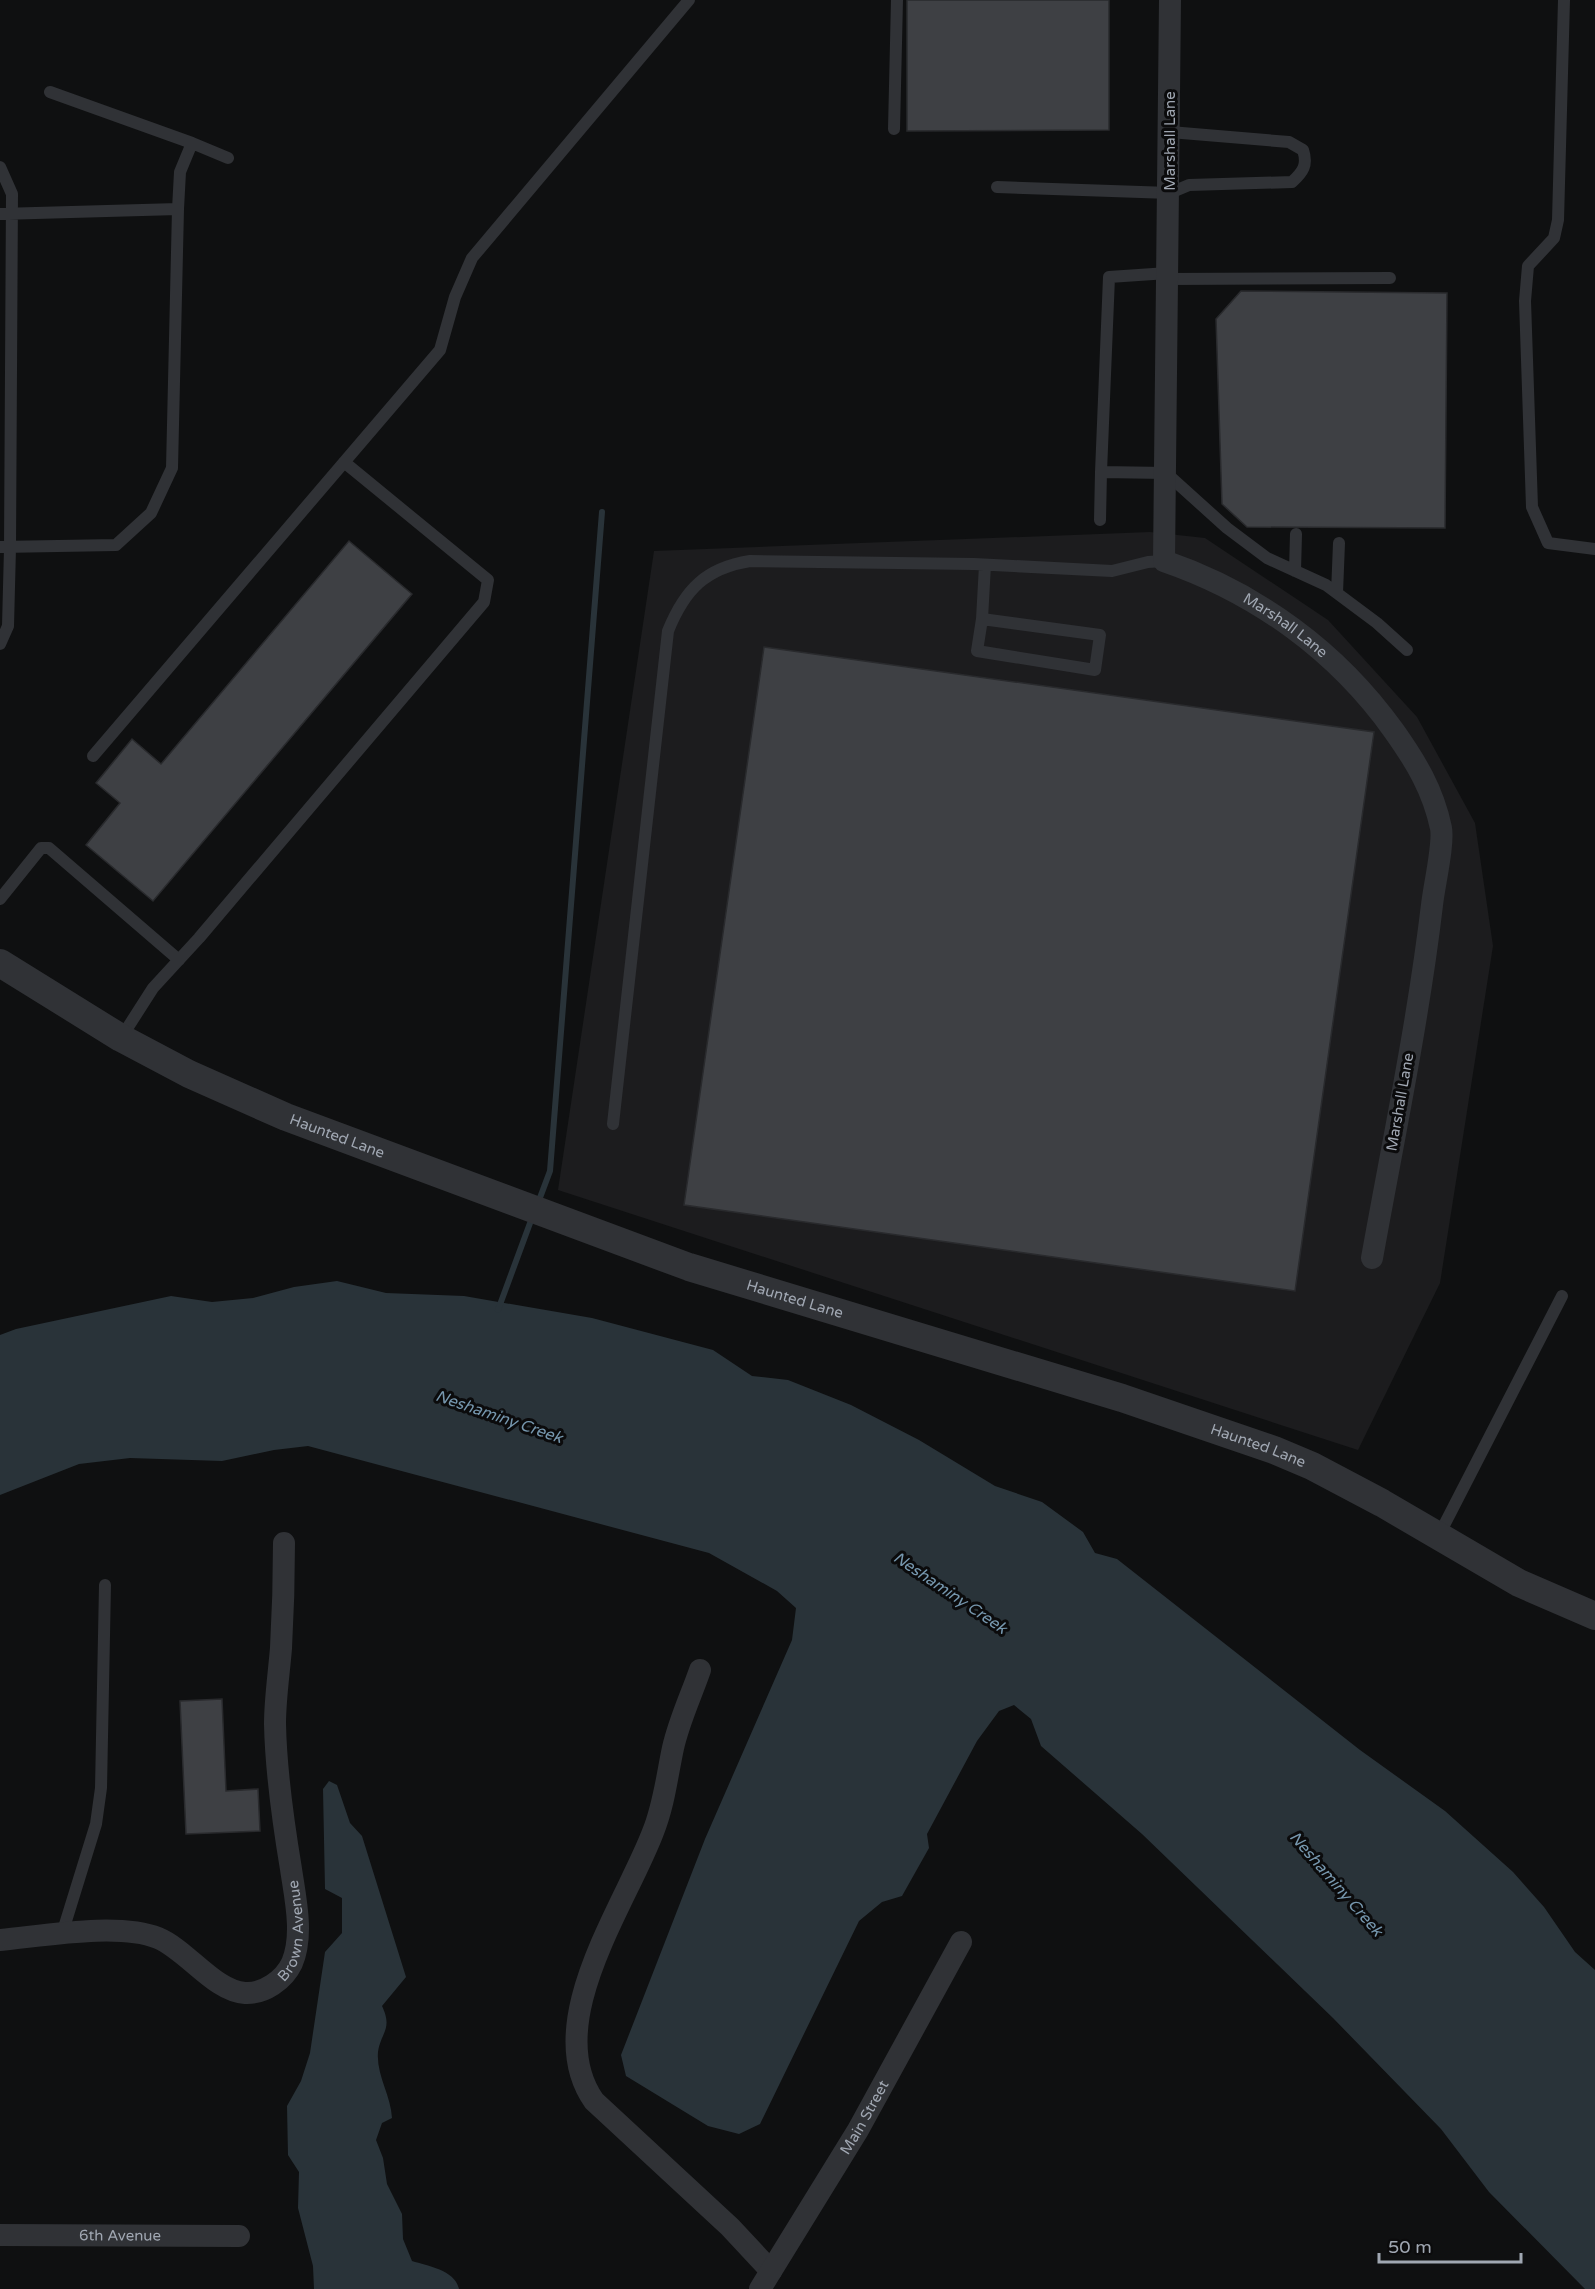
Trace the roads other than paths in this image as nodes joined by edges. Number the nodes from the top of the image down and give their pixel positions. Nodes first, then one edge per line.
1 (689, 0) edge
2 (897, 0) edge
3 (1170, 0) edge
4 (1564, 0) edge
5 (50, 92) dead end
6 (894, 129) dead end
7 (1170, 132) junction
8 (192, 143) junction
9 (228, 158) dead end
10 (0, 167) edge
11 (998, 187) dead end
12 (1170, 193) junction
13 (178, 209) junction
14 (6, 214) edge
15 (1168, 276) junction
16 (1390, 278) dead end
17 (344, 462) junction
18 (1101, 472) junction
19 (1166, 473) junction
20 (1100, 520) dead end
21 (1296, 534) dead end
22 (1339, 543) dead end
23 (5, 548) edge
24 (1595, 549) edge
25 (1164, 561) junction
26 (985, 565) junction
27 (1295, 571) junction
28 (1336, 593) junction
29 (982, 619) junction
30 (0, 644) edge
31 (1407, 650) dead end
32 (93, 756) dead end
33 (0, 899) edge
34 (179, 960) junction
35 (0, 963) edge
36 (121, 1038) junction
37 (613, 1124) dead end
38 (1372, 1258) dead end
39 (1562, 1296) dead end
40 (1438, 1537) junction
41 (284, 1543) dead end
42 (105, 1585) dead end
43 (1595, 1616) edge
44 (700, 1670) dead end
45 (62, 1934) junction
46 (0, 1940) edge
47 (960, 1942) dead end
48 (0, 2235) edge
49 (239, 2236) dead end
50 (766, 2280) edge

1 - 17 lane
2 - 6 lane
3 - 7 street, Marshall Lane
4 - 24 lane
5 - 8 lane
7 - 12 street, Marshall Lane
7 - 12 lane
8 - 9 lane
8 - 13 lane
10 - 14 lane
11 - 12 lane
12 - 15 street, Marshall Lane
13 - 14 lane
13 - 23 lane
14 - 23 lane
15 - 16 lane
15 - 18 lane
15 - 19 street, Marshall Lane
17 - 32 lane
17 - 34 lane
18 - 19 lane
18 - 20 lane
19 - 25 street, Marshall Lane
19 - 27 lane
21 - 27 lane
22 - 28 lane
23 - 30 lane
25 - 26 lane
25 - 38 street, Marshall Lane
26 - 29 lane
26 - 37 lane
27 - 28 lane
28 - 31 lane
29 - 29 lane
33 - 34 lane
34 - 36 lane
35 - 36 street, Haunted Lane
36 - 40 street, Haunted Lane
39 - 40 lane
40 - 43 street, Haunted Lane
41 - 45 street, Brown Avenue
42 - 45 lane
44 - 50 street
45 - 46 street, Brown Avenue
47 - 50 street, Main Street
48 - 49 street, 6th Avenue

